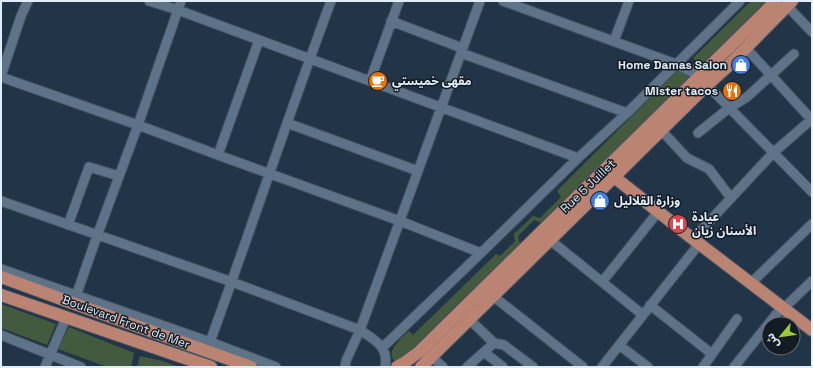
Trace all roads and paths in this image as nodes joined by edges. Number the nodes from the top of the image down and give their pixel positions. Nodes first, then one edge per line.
1 (28, 1) edge
2 (149, 1) edge
3 (181, 1) edge
4 (331, 1) edge
5 (398, 1) edge
6 (480, 1) edge
7 (503, 1) edge
8 (628, 1) edge
9 (740, 1) edge
10 (776, 1) edge
11 (790, 4) edge
12 (178, 10) junction
13 (391, 21) junction
14 (812, 32) edge
15 (260, 40) junction
16 (614, 41) junction
17 (746, 48) junction
18 (462, 50) junction
19 (794, 54) dead end
20 (309, 58) junction
21 (676, 64) junction
22 (770, 75) junction
23 (1, 76) edge
24 (370, 81) junction
25 (703, 81) junction
26 (441, 107) junction
27 (728, 108) junction
28 (627, 112) junction
29 (812, 119) edge
30 (287, 123) junction
31 (138, 125) junction
32 (661, 130) junction
33 (698, 133) dead end
34 (774, 153) junction
35 (218, 155) junction
36 (578, 158) junction
37 (418, 170) junction
38 (610, 173) junction
39 (269, 174) junction
40 (119, 176) junction
41 (812, 192) edge
42 (731, 198) junction
43 (1, 201) edge
44 (658, 212) junction
45 (400, 221) junction
46 (812, 224) edge
47 (68, 225) junction
48 (97, 236) junction
49 (550, 240) junction
50 (696, 241) junction
51 (482, 253) junction
52 (1, 269) edge
53 (1, 277) edge
54 (812, 281) edge
55 (232, 282) junction
56 (602, 282) junction
57 (751, 283) junction
58 (1, 295) edge
59 (76, 296) junction
60 (493, 296) junction
61 (650, 305) junction
62 (783, 308) junction
63 (643, 315) junction
64 (66, 318) junction
65 (469, 319) junction
66 (737, 319) dead end
67 (360, 330) junction
68 (812, 330) edge
69 (1, 335) edge
70 (210, 342) junction
71 (494, 343) junction
72 (619, 345) junction
73 (382, 347) junction
74 (484, 352) junction
75 (712, 354) junction
76 (50, 355) junction
77 (432, 357) junction
78 (45, 367) edge
79 (81, 367) edge
80 (211, 367) edge
81 (251, 367) edge
82 (276, 367) edge
83 (345, 367) edge
84 (385, 367) edge
85 (397, 367) edge
86 (421, 367) edge
87 (443, 367) edge
88 (467, 367) edge
89 (503, 367) edge
90 (533, 367) edge
91 (583, 367) edge
92 (602, 367) edge
93 (648, 367) edge
94 (703, 367) edge
95 (734, 367) edge

1 - 23 street
2 - 12 street
3 - 12 street
4 - 20 street
5 - 13 street
6 - 18 street
7 - 16 street
8 - 16 street
9 - 21 street
10 - 25 main road, Rue 5 Juillet
11 - 14 street
11 - 17 main road, Rue 5 Juillet
12 - 15 street
12 - 31 street
13 - 18 street
13 - 24 street
15 - 20 street
15 - 35 street
16 - 21 street
17 - 22 street
17 - 25 main road, Rue 5 Juillet
18 - 26 street
18 - 28 street
19 - 22 street
20 - 24 street
20 - 30 street
21 - 25 street
21 - 28 street
22 - 27 street
22 - 29 street
23 - 31 street
24 - 26 street
25 - 27 street
25 - 32 main road, Rue 5 Juillet
25 - 38 main road, Rue 5 Juillet
26 - 36 street
26 - 37 street
27 - 33 street
27 - 34 street
28 - 36 street
29 - 34 street
30 - 37 street
30 - 39 street
31 - 35 street
31 - 40 street
32 - 38 main road, Rue 5 Juillet
32 - 42 street
34 - 41 street
34 - 42 street
35 - 39 street
36 - 51 street
37 - 45 street
38 - 44 main road
38 - 49 main road, Rue 5 Juillet
38 - 85 main road, Rue 5 Juillet
39 - 45 street
39 - 55 street
40 - 47 street
40 - 48 street
42 - 50 street
43 - 47 street
44 - 50 main road
44 - 56 street
45 - 51 street
45 - 67 street
46 - 57 street
47 - 48 street
48 - 55 street
48 - 59 street
49 - 56 street
49 - 60 main road, Rue 5 Juillet
50 - 57 main road
50 - 61 street
51 - 73 street
52 - 59 street
53 - 81 main road, Boulevard Front de Mer
54 - 62 street
55 - 67 street
55 - 70 street
56 - 63 street
57 - 62 main road
58 - 64 main road, Boulevard Front de Mer
59 - 70 street
60 - 65 main road, Rue 5 Juillet
60 - 91 street
61 - 63 street
61 - 75 street
62 - 68 main road
62 - 95 street
63 - 72 street
64 - 76 street
64 - 80 main road, Boulevard Front de Mer
65 - 71 street
65 - 77 main road, Rue 5 Juillet
66 - 75 street
67 - 73 street
67 - 83 street
69 - 76 street
70 - 82 street
71 - 74 street
71 - 90 street
72 - 92 street
72 - 93 street
73 - 84 street
74 - 88 street
74 - 89 street
75 - 94 street
76 - 78 street
76 - 79 street
77 - 86 main road, Rue 5 Juillet
77 - 87 street

